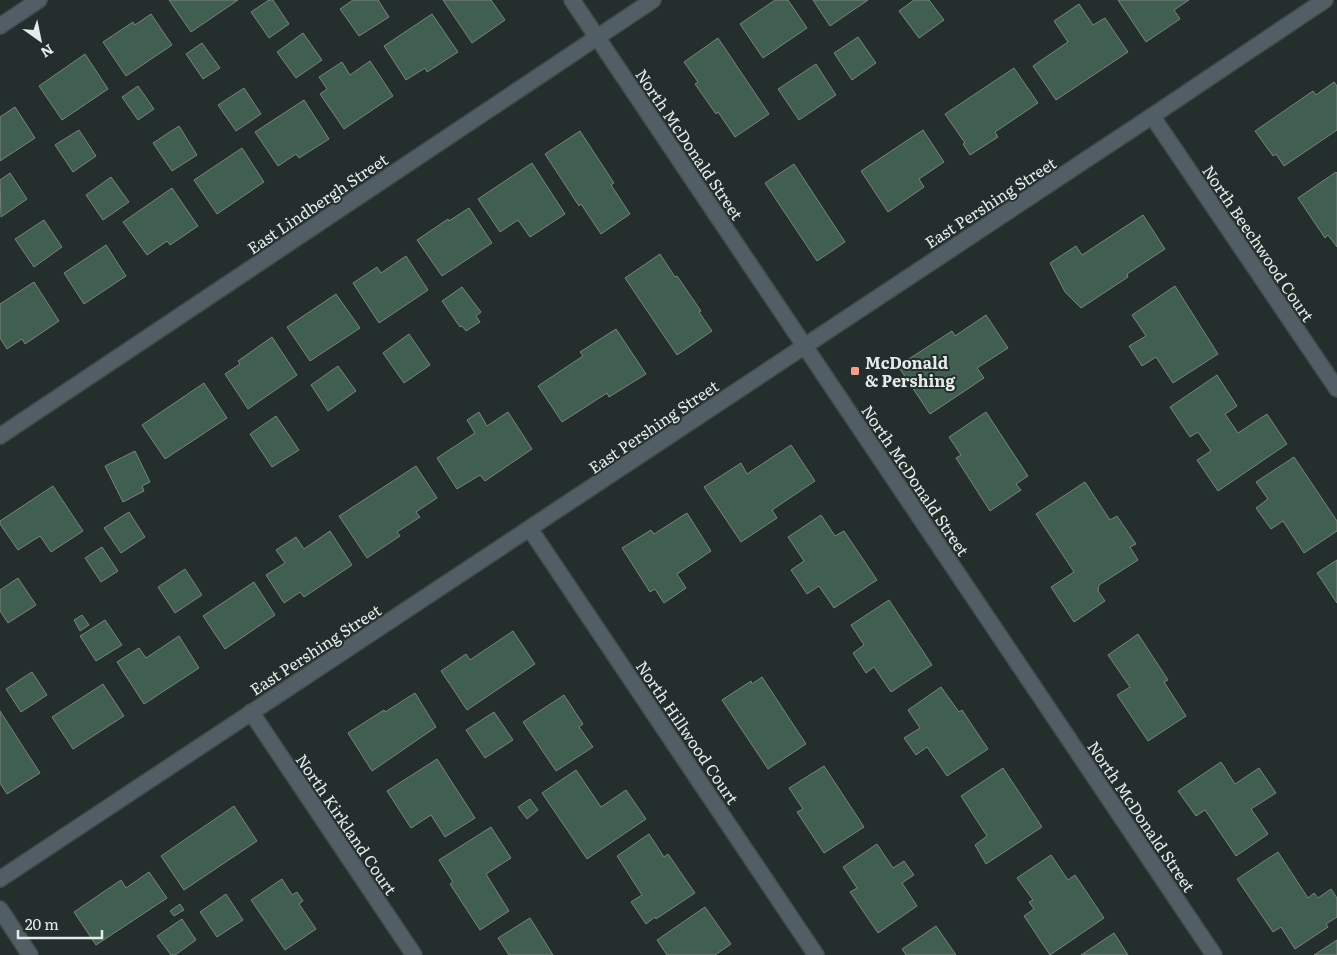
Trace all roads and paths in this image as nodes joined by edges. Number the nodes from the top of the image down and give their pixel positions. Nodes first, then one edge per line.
1 (38, 0) edge
2 (572, 0) edge
3 (653, 0) edge
4 (1324, 0) edge
5 (0, 26) edge
6 (597, 37) junction
7 (1152, 116) junction
8 (805, 345) junction
9 (1337, 389) edge
10 (0, 436) edge
11 (530, 529) junction
12 (251, 712) junction
13 (0, 879) edge
14 (0, 909) edge
15 (30, 955) edge
16 (414, 955) edge
17 (816, 955) edge
18 (1214, 955) edge

1 - 5 street
2 - 6 street, North McDonald Street
3 - 6 street, East Lindbergh Street
4 - 7 street, East Pershing Street
6 - 8 street, North McDonald Street
6 - 10 street, East Lindbergh Street
7 - 8 street, East Pershing Street
7 - 9 street, North Beechwood Court
8 - 11 street, East Pershing Street
8 - 18 street, North McDonald Street
11 - 12 street, East Pershing Street
11 - 17 street, North Hillwood Court
12 - 13 street, East Pershing Street
12 - 16 street, North Kirkland Court
14 - 15 street

